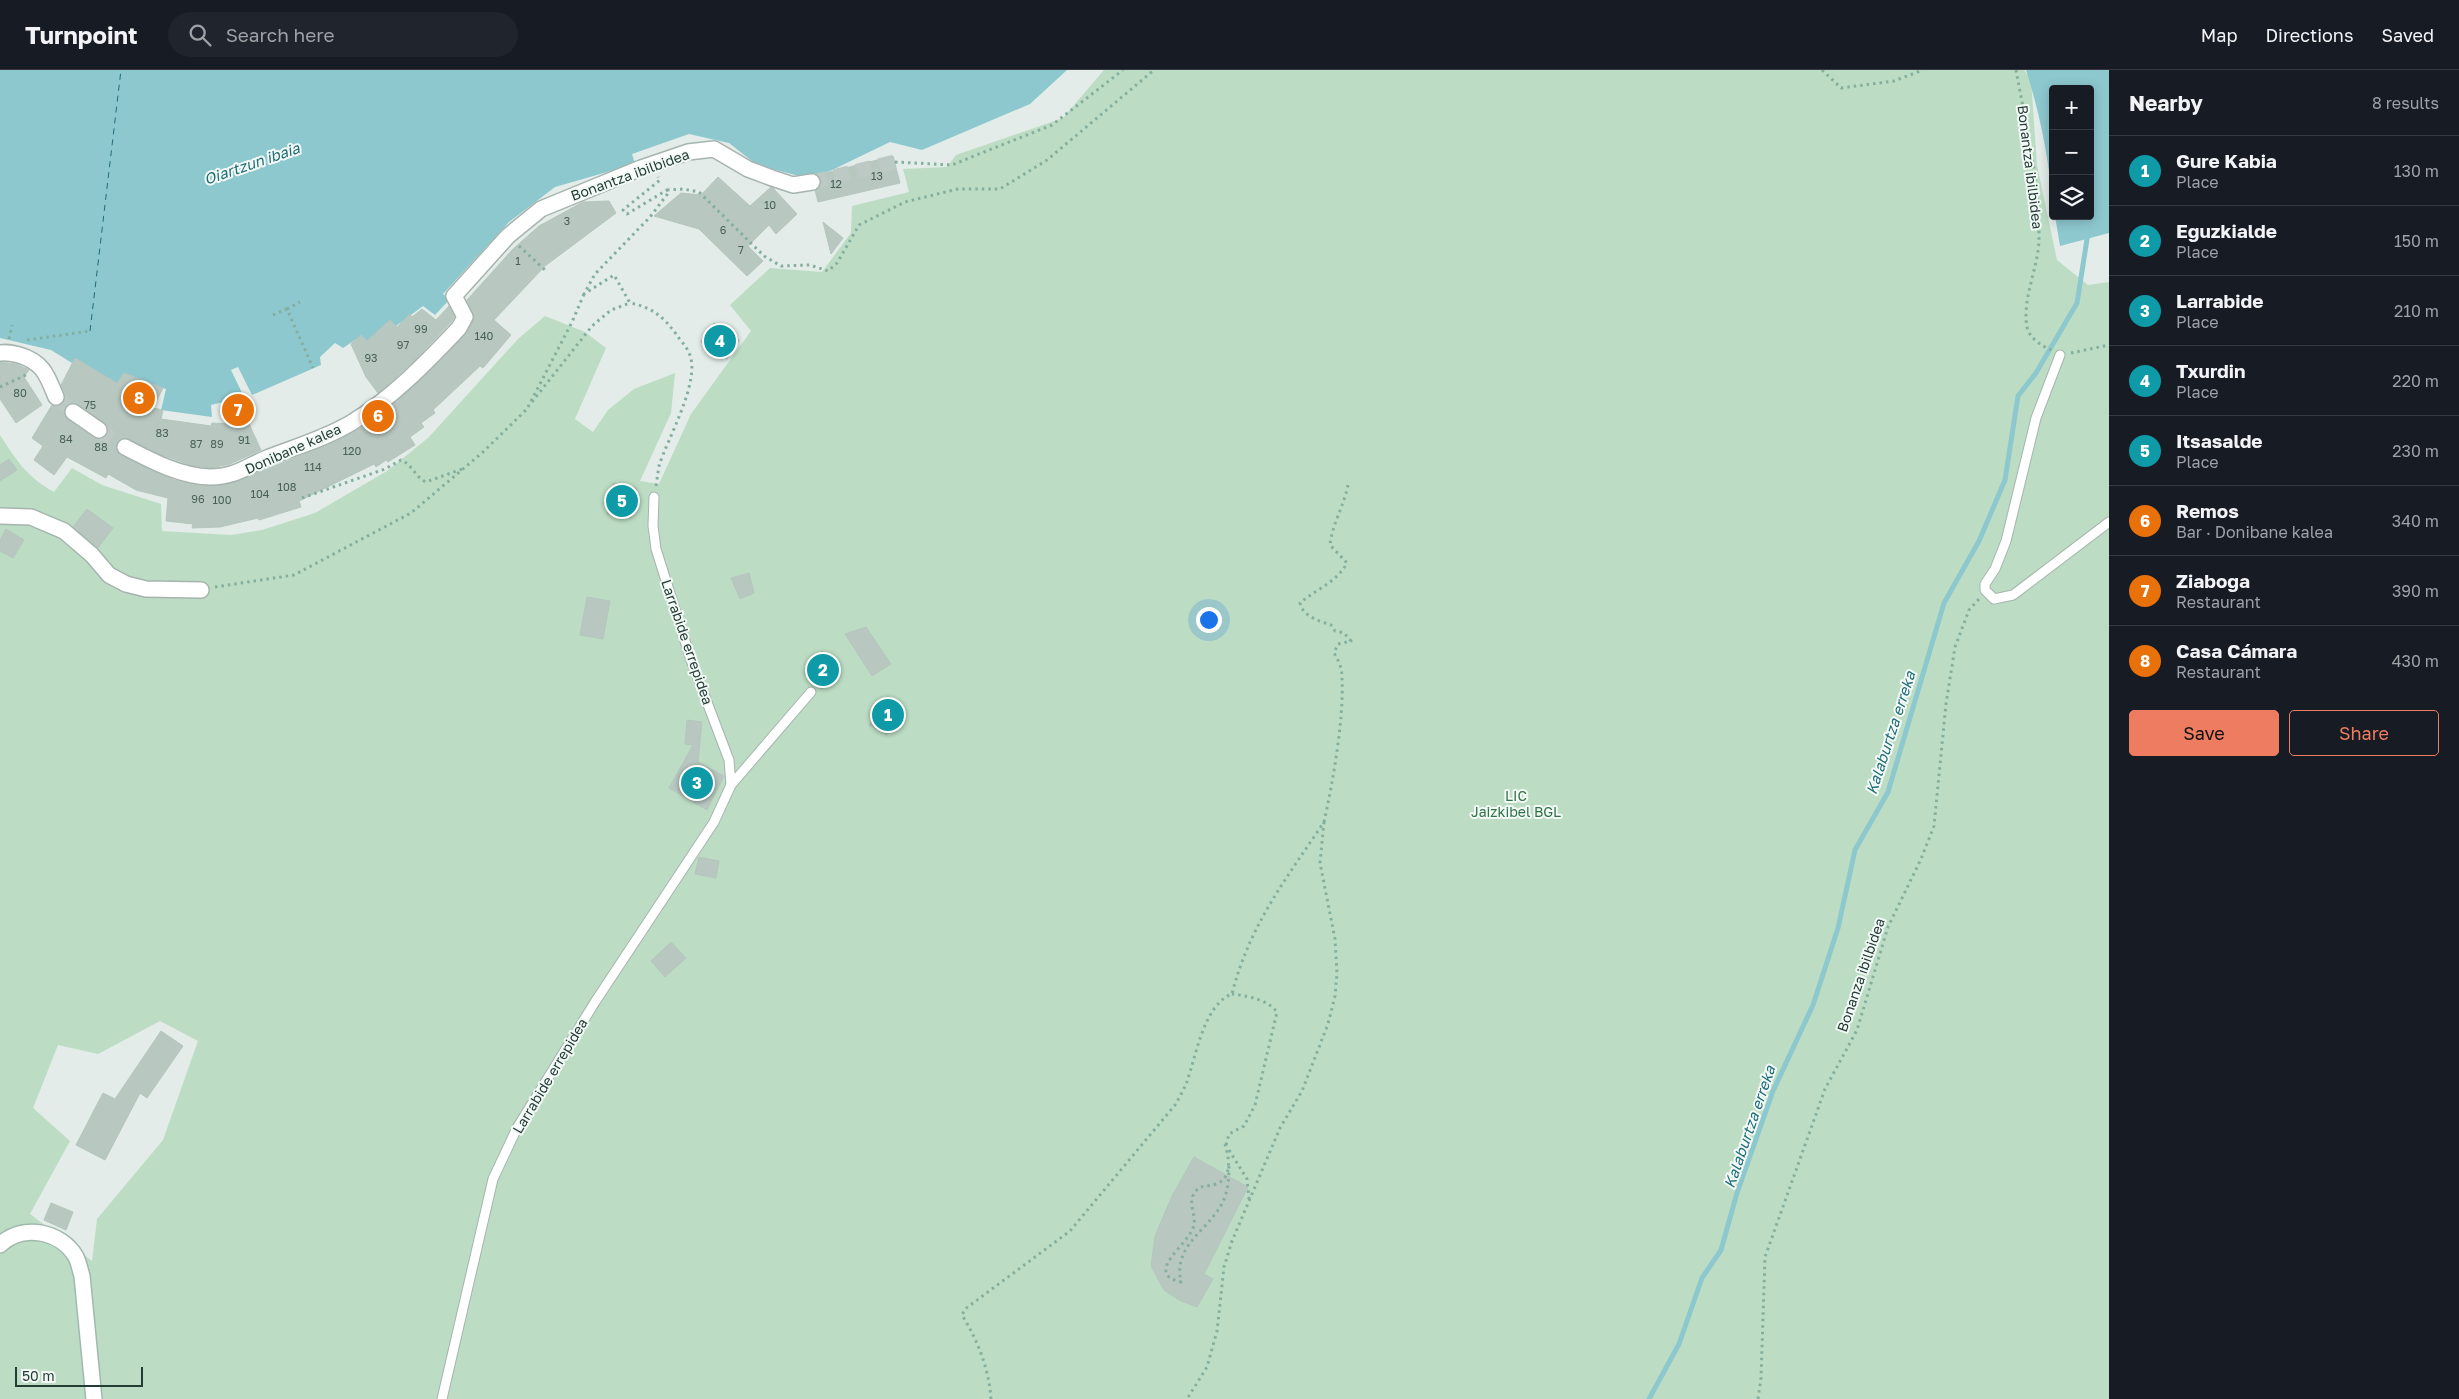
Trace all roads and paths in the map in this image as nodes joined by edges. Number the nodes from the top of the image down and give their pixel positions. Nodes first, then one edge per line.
1 (1123, 70) edge
2 (1154, 70) edge
3 (1822, 70) edge
4 (1923, 70) edge
5 (2016, 70) edge
6 (895, 162) tunnel mouth
7 (649, 179) dead end
8 (812, 182) tunnel mouth
9 (667, 190) junction
10 (508, 236) junction
11 (490, 255) joint
12 (545, 270) dead end
13 (584, 294) junction
14 (300, 302) dead end
15 (630, 303) junction
16 (287, 309) junction
17 (273, 315) dead end
18 (12, 325) dead end
19 (90, 330) dead end
20 (9, 340) dead end
21 (26, 340) dead end
22 (2109, 344) edge
23 (2043, 346) dead end
24 (0, 354) edge
25 (2060, 355) joint
26 (313, 368) dead end
27 (56, 397) tunnel mouth
28 (527, 409) junction
29 (73, 412) tunnel mouth
30 (99, 430) tunnel mouth
31 (125, 447) tunnel mouth
32 (465, 468) junction
33 (1348, 485) dead end
34 (654, 497) joint
35 (302, 498) dead end
36 (0, 516) edge
37 (2109, 522) edge
38 (202, 590) joint
39 (1985, 590) junction
40 (811, 692) dead end
41 (731, 785) junction
42 (1324, 822) junction
43 (1232, 994) junction
44 (1225, 1144) junction
45 (1229, 1166) junction
46 (1249, 1199) junction
47 (0, 1245) edge
48 (94, 1399) edge
49 (442, 1399) edge
50 (991, 1399) edge
51 (1187, 1399) edge
52 (1758, 1399) edge

1 - 6 path
2 - 9 path
3 - 4 path
5 - 23 path, Bonantza ibilbidea
7 - 9 path
8 - 10 street, Bonantza ibilbidea
9 - 13 path
10 - 11 street, Bonantza ibilbidea
10 - 12 path
11 - 31 street, Donibane kalea
13 - 15 path
13 - 28 path
14 - 16 path
15 - 28 path
15 - 34 path
16 - 17 path
16 - 26 path
18 - 20 path
19 - 21 path
22 - 25 path
24 - 27 street
25 - 39 lane
28 - 32 path
29 - 30 street
32 - 35 path
32 - 38 path
33 - 42 path
34 - 41 lane, Larrabide errepidea
36 - 38 street
37 - 39 lane
39 - 52 path, Bonanza ibilbidea
40 - 41 lane, Larrabide errepidea
41 - 49 lane, Larrabide errepidea
42 - 43 path
42 - 46 path
43 - 44 path
43 - 50 path
44 - 45 path
44 - 46 path
45 - 45 path
46 - 51 path
47 - 48 street

